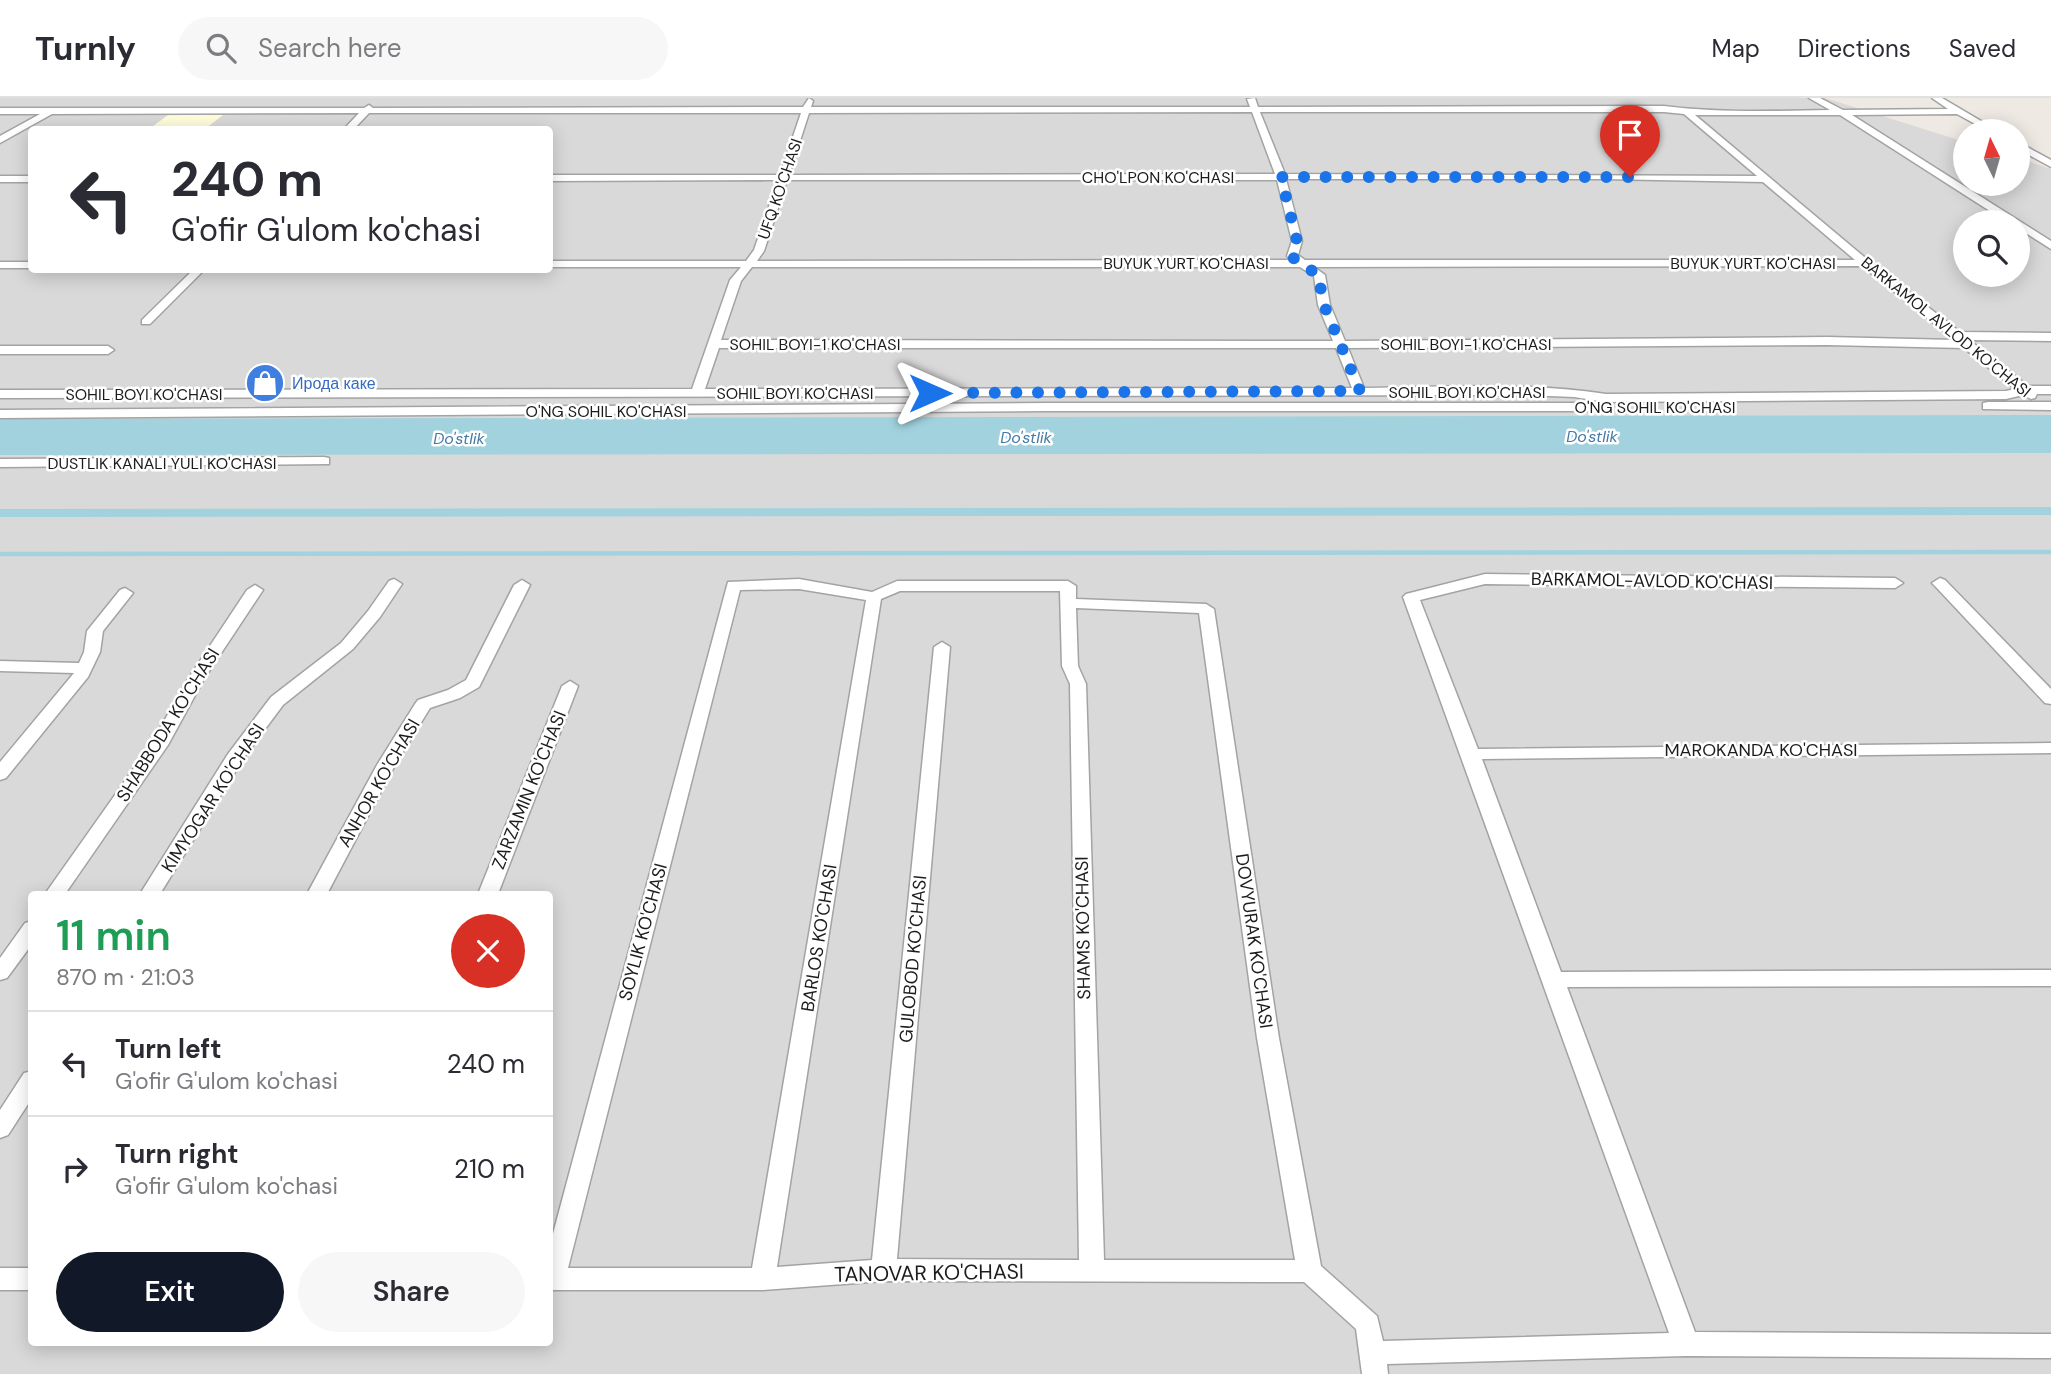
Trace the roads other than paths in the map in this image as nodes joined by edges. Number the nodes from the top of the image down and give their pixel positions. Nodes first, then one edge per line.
1 (47, 98) edge
2 (379, 98) edge
3 (810, 98) edge
4 (1250, 98) edge
5 (1813, 98) edge
6 (1936, 98) edge
7 (1255, 109) junction
8 (366, 110) junction
9 (806, 110) junction
10 (0, 111) edge
11 (28, 111) junction
12 (50, 111) junction
13 (1959, 111) junction
14 (1687, 112) junction
15 (1841, 112) junction
16 (1973, 119) edge
17 (351, 126) edge
18 (0, 140) edge
19 (2030, 152) edge
20 (2051, 164) edge
21 (1281, 177) junction
22 (553, 178) edge
23 (783, 178) junction
24 (1767, 178) junction
25 (0, 179) edge
26 (28, 179) edge
27 (1996, 210) edge
28 (2030, 232) edge
29 (2051, 246) edge
30 (750, 263) junction
31 (1299, 263) junction
32 (1865, 263) junction
33 (553, 264) edge
34 (0, 265) edge
35 (28, 265) edge
36 (195, 273) edge
37 (146, 322) dead end
38 (1954, 335) junction
39 (2051, 337) edge
40 (1340, 343) junction
41 (714, 344) junction
42 (1965, 344) junction
43 (0, 350) edge
44 (108, 350) dead end
45 (2025, 390) junction
46 (2051, 390) edge
47 (1360, 391) junction
48 (638, 393) junction
49 (697, 393) junction
50 (0, 394) edge
51 (2048, 406) edge
52 (631, 410) junction
53 (0, 414) edge
54 (324, 461) dead end
55 (0, 463) edge
56 (1895, 583) dead end
57 (1940, 583) dead end
58 (394, 584) dead end
59 (522, 585) dead end
60 (255, 590) dead end
61 (125, 593) dead end
62 (1069, 594) junction
63 (874, 597) junction
64 (942, 647) dead end
65 (0, 666) edge
66 (84, 668) junction
67 (570, 686) dead end
68 (2051, 699) edge
69 (2051, 748) edge
70 (1471, 754) junction
71 (0, 774) edge
72 (57, 891) edge
73 (152, 891) edge
74 (319, 891) edge
75 (489, 891) edge
76 (28, 934) edge
77 (0, 973) edge
78 (2051, 978) edge
79 (1553, 980) junction
80 (28, 1085) edge
81 (0, 1129) edge
82 (884, 1270) junction
83 (553, 1271) edge
84 (1092, 1271) junction
85 (1309, 1271) junction
86 (0, 1279) edge
87 (28, 1279) edge
88 (553, 1279) edge
89 (763, 1279) junction
90 (1686, 1344) junction
91 (2051, 1346) edge
92 (1373, 1363) edge

1 - 11 street
2 - 8 street
3 - 9 street, UFQ KO'CHASI
4 - 7 street
5 - 15 street
6 - 13 street
7 - 9 street
7 - 14 street
7 - 21 street
8 - 9 street
8 - 12 street
8 - 17 street
9 - 23 street, UFQ KO'CHASI
10 - 11 street
11 - 12 street
12 - 18 street
13 - 15 street
13 - 16 street
14 - 15 street
14 - 24 street, BARKAMOL AVLOD KO'CHASI
15 - 27 street
19 - 20 street
21 - 23 street, CHO'LPON KO'CHASI
21 - 24 street, CHO'LPON KO'CHASI
21 - 31 street
22 - 23 street, CHO'LPON KO'CHASI
23 - 30 street, UFQ KO'CHASI
24 - 32 street, BARKAMOL AVLOD KO'CHASI
25 - 26 street
28 - 29 street
30 - 31 street, BUYUK YURT KO'CHASI
30 - 33 street, BUYUK YURT KO'CHASI
30 - 41 street, UFQ KO'CHASI
31 - 32 street, BUYUK YURT KO'CHASI
31 - 40 street
32 - 38 street, BARKAMOL AVLOD KO'CHASI
34 - 35 street
36 - 37 street
38 - 39 street
38 - 42 street, BARKAMOL AVLOD KO'CHASI
40 - 41 street, SOHIL BOYI-1 KO'CHASI
40 - 42 street, SOHIL BOYI-1 KO'CHASI
40 - 47 street
41 - 49 street, UFQ KO'CHASI
42 - 45 street, BARKAMOL AVLOD KO'CHASI
43 - 44 street
45 - 46 street, SOHIL BOYI KO'CHASI
45 - 47 street, SOHIL BOYI KO'CHASI
45 - 51 street, BARKAMOL AVLOD KO'CHASI
47 - 49 street, SOHIL BOYI KO'CHASI
48 - 49 street, SOHIL BOYI KO'CHASI
48 - 50 street, SOHIL BOYI KO'CHASI
48 - 52 street
51 - 52 street, O'NG SOHIL KO'CHASI
52 - 53 street, O'NG SOHIL KO'CHASI
54 - 55 street, DUSTLIK KANALI YULI KO'CHASI
56 - 70 street, BARKAMOL-AVLOD KO'CHASI
57 - 68 street
58 - 73 street, KIMYOGAR KO'CHASI
59 - 74 street, ANHOR KO'CHASI
60 - 72 street, SHABBODA KO'CHASI
61 - 66 street
62 - 63 street
62 - 84 street, SHAMS KO'CHASI
62 - 85 street, DOVYURAK KO'CHASI
63 - 83 street, SOYLIK KO'CHASI
63 - 89 street, BARLOS KO'CHASI
64 - 82 street, GULOBOD KO'CHASI
65 - 66 street
66 - 71 street
67 - 75 street, ZARZAMIN KO'CHASI
69 - 70 street, MAROKANDA KO'CHASI
70 - 79 street
76 - 77 street
78 - 79 street
79 - 90 street
80 - 81 street
82 - 84 street, TANOVAR KO'CHASI
82 - 89 street, TANOVAR KO'CHASI
84 - 85 street, TANOVAR KO'CHASI
85 - 92 street
86 - 87 street
88 - 89 street, TANOVAR KO'CHASI
90 - 91 street
90 - 92 street

